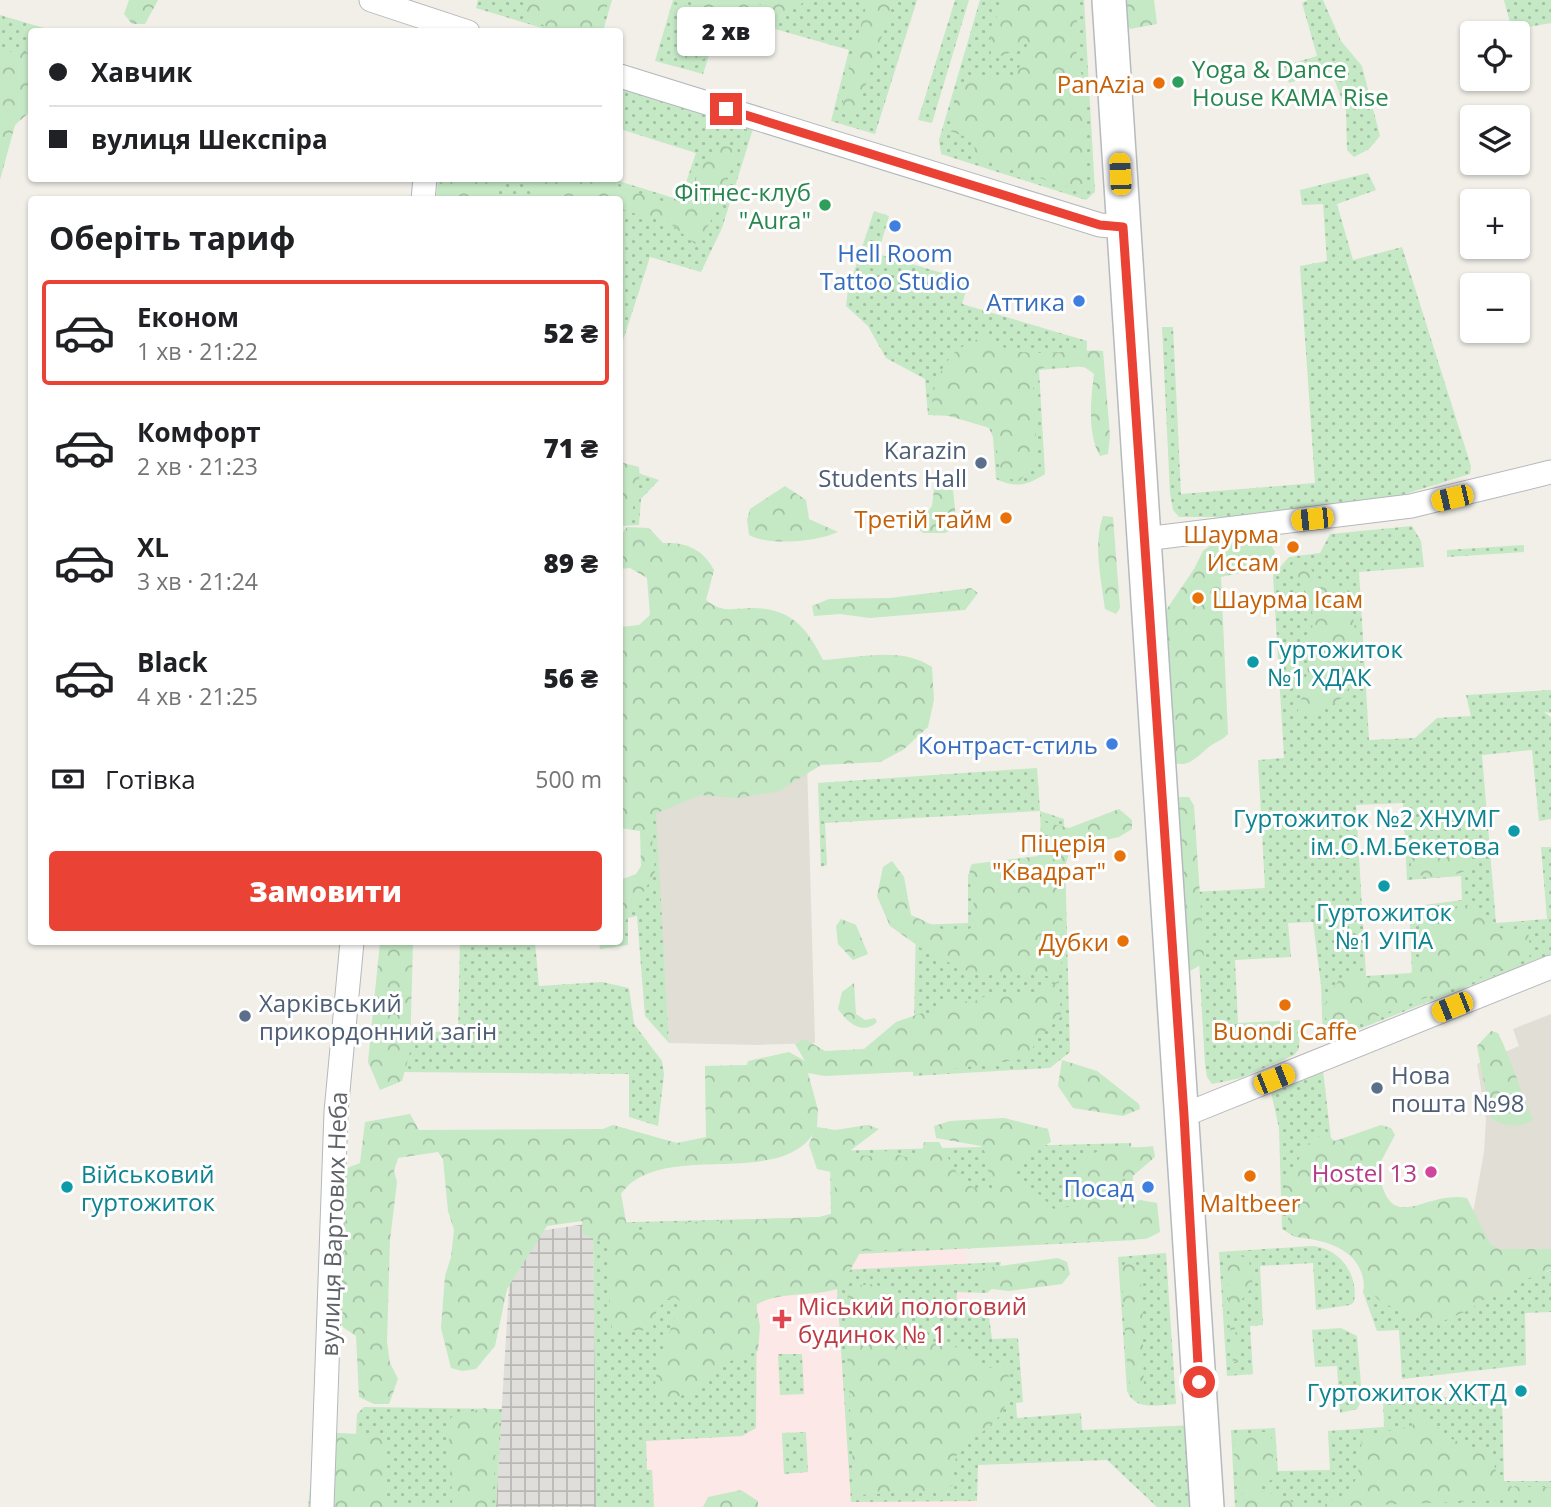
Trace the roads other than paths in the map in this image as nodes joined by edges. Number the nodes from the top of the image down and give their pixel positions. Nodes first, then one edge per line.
1 (371, 0) edge
2 (1110, 0) edge
3 (452, 28) edge
4 (623, 77) edge
5 (1123, 227) junction
6 (1551, 472) edge
7 (1145, 539) junction
8 (352, 945) edge
9 (1551, 967) edge
10 (1184, 1115) junction
11 (322, 1507) edge
12 (1207, 1507) edge

1 - 3 street
2 - 5 street
4 - 5 street
5 - 7 street
6 - 7 street
7 - 10 street
8 - 11 street, вулиця Вартових Неба
9 - 10 street
10 - 12 street

